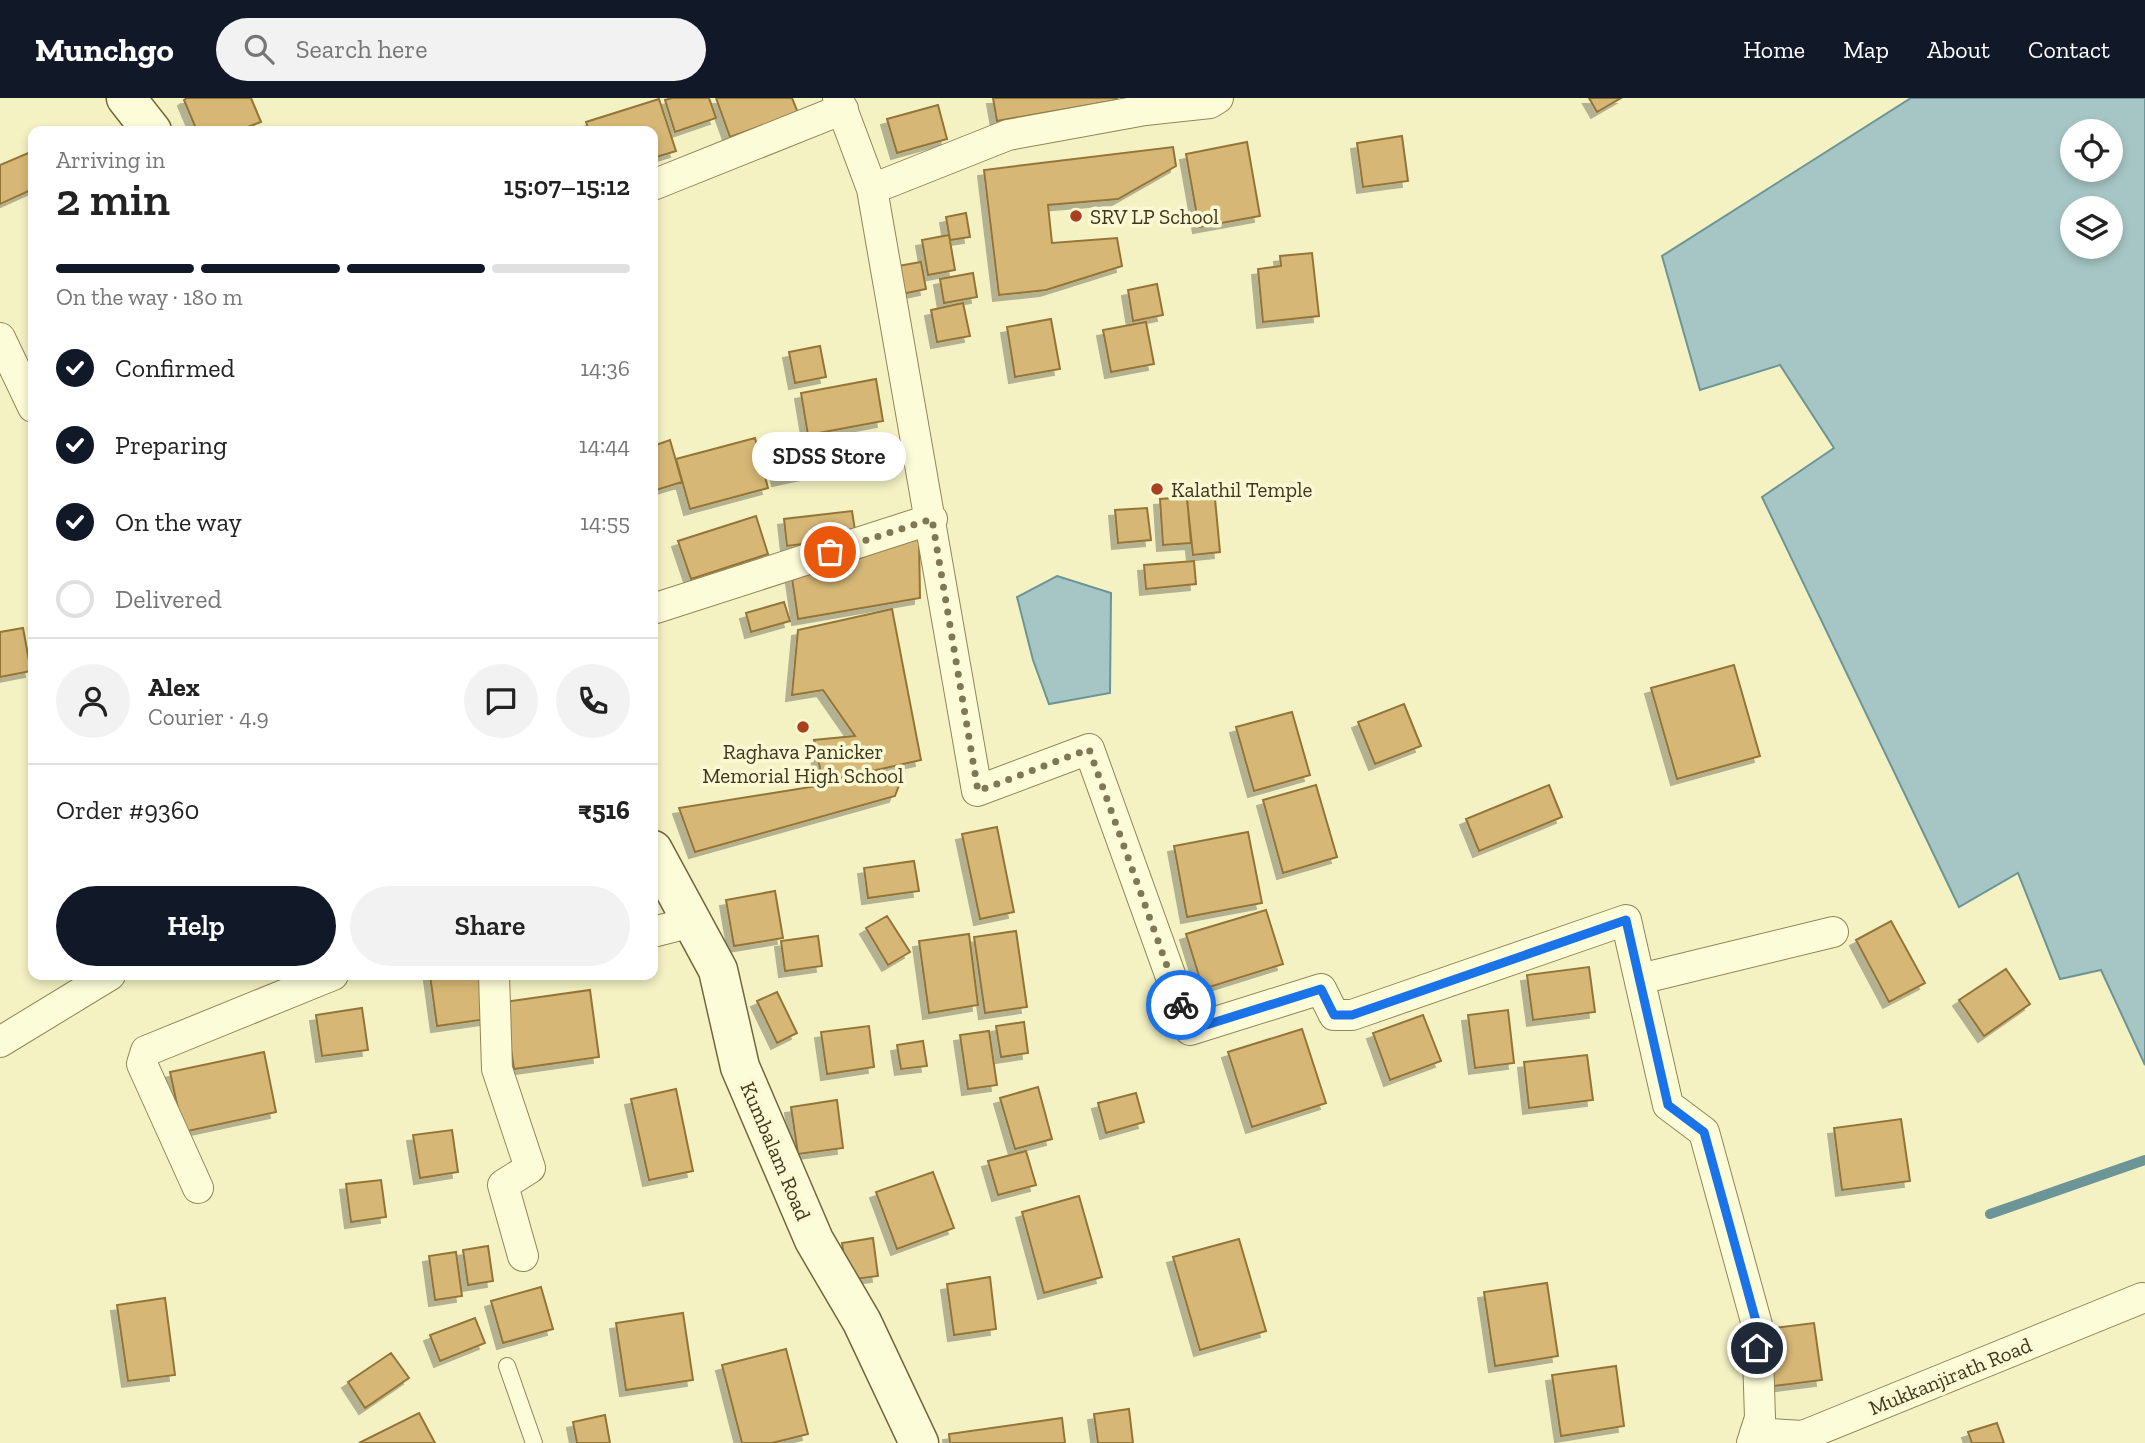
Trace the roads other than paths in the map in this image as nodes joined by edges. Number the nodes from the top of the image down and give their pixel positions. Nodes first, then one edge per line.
1 (126, 98) edge
2 (1218, 98) edge
3 (840, 103) edge
4 (148, 126) edge
5 (658, 183) edge
6 (872, 189) junction
7 (0, 338) edge
8 (28, 397) edge
9 (932, 519) junction
10 (658, 607) edge
11 (658, 859) edge
12 (692, 922) junction
13 (658, 931) edge
14 (1833, 932) dead end
15 (1640, 979) junction
16 (102, 980) edge
17 (320, 980) edge
18 (494, 980) edge
19 (0, 1042) edge
20 (198, 1188) dead end
21 (523, 1256) dead end
22 (2142, 1298) dead end
23 (508, 1366) dead end
24 (1754, 1438) edge
25 (534, 1443) edge
26 (919, 1443) edge

1 - 4 main road
2 - 6 street
3 - 5 street
3 - 6 street
6 - 9 street
7 - 8 street
9 - 10 street
9 - 15 street, Mukkanjirath Road
11 - 12 main road, Kumbalam Road
12 - 13 street
12 - 26 main road, Kumbalam Road
14 - 15 street
15 - 24 street, Mukkanjirath Road
16 - 19 street
17 - 20 street
18 - 21 street
22 - 24 street, Mukkanjirath Road
23 - 25 lane

